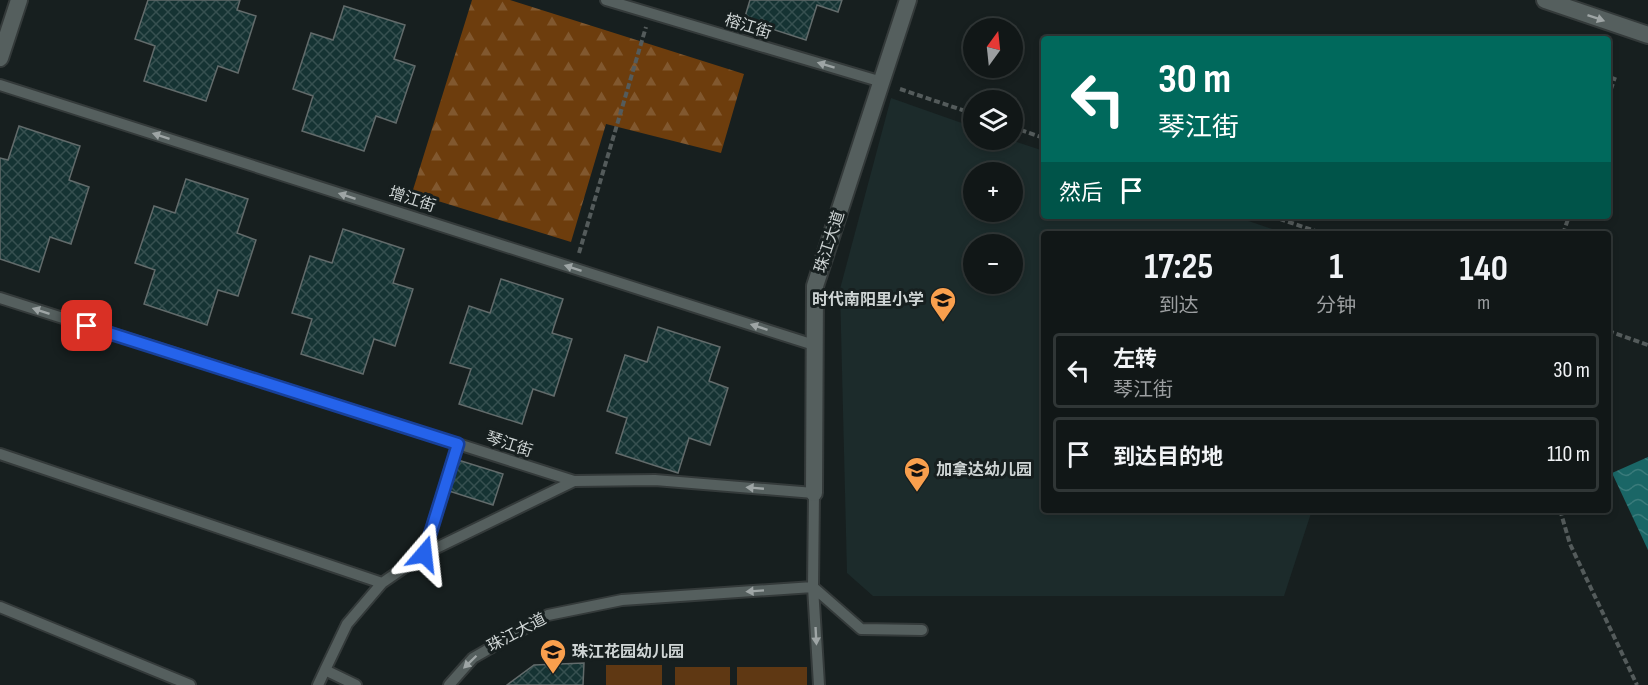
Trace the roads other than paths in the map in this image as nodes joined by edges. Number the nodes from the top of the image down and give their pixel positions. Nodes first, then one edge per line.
1 (19, 0) edge
2 (606, 0) edge
3 (908, 0) edge
4 (1545, 0) edge
5 (1648, 35) edge
6 (0, 58) edge
7 (882, 82) junction
8 (0, 85) edge
9 (0, 298) edge
10 (814, 345) junction
11 (458, 444) junction
12 (0, 454) edge
13 (574, 481) junction
14 (813, 493) junction
15 (424, 554) junction
16 (382, 583) junction
17 (813, 587) junction
18 (0, 607) edge
19 (922, 630) dead end
20 (325, 670) junction
21 (190, 685) edge
22 (318, 685) edge
23 (356, 685) edge
24 (450, 685) edge
25 (819, 685) edge

1 - 6 street
7 -> 2 lane, 榕江街
3 - 7 street, 珠江大道
4 -> 5 street
7 - 10 street, 珠江大道
10 -> 8 lane, 增江街
11 -> 9 lane, 琴江街
10 - 14 street, 珠江大道
11 - 13 lane, 琴江街
11 - 15 lane
12 - 16 lane
14 -> 13 lane, 琴江街
13 - 15 lane
14 - 17 lane
15 - 16 lane
16 - 20 lane
17 - 19 lane
17 -> 24 lane, 珠江大道
17 -> 25 lane
18 - 21 lane
20 - 22 lane
20 - 23 lane

